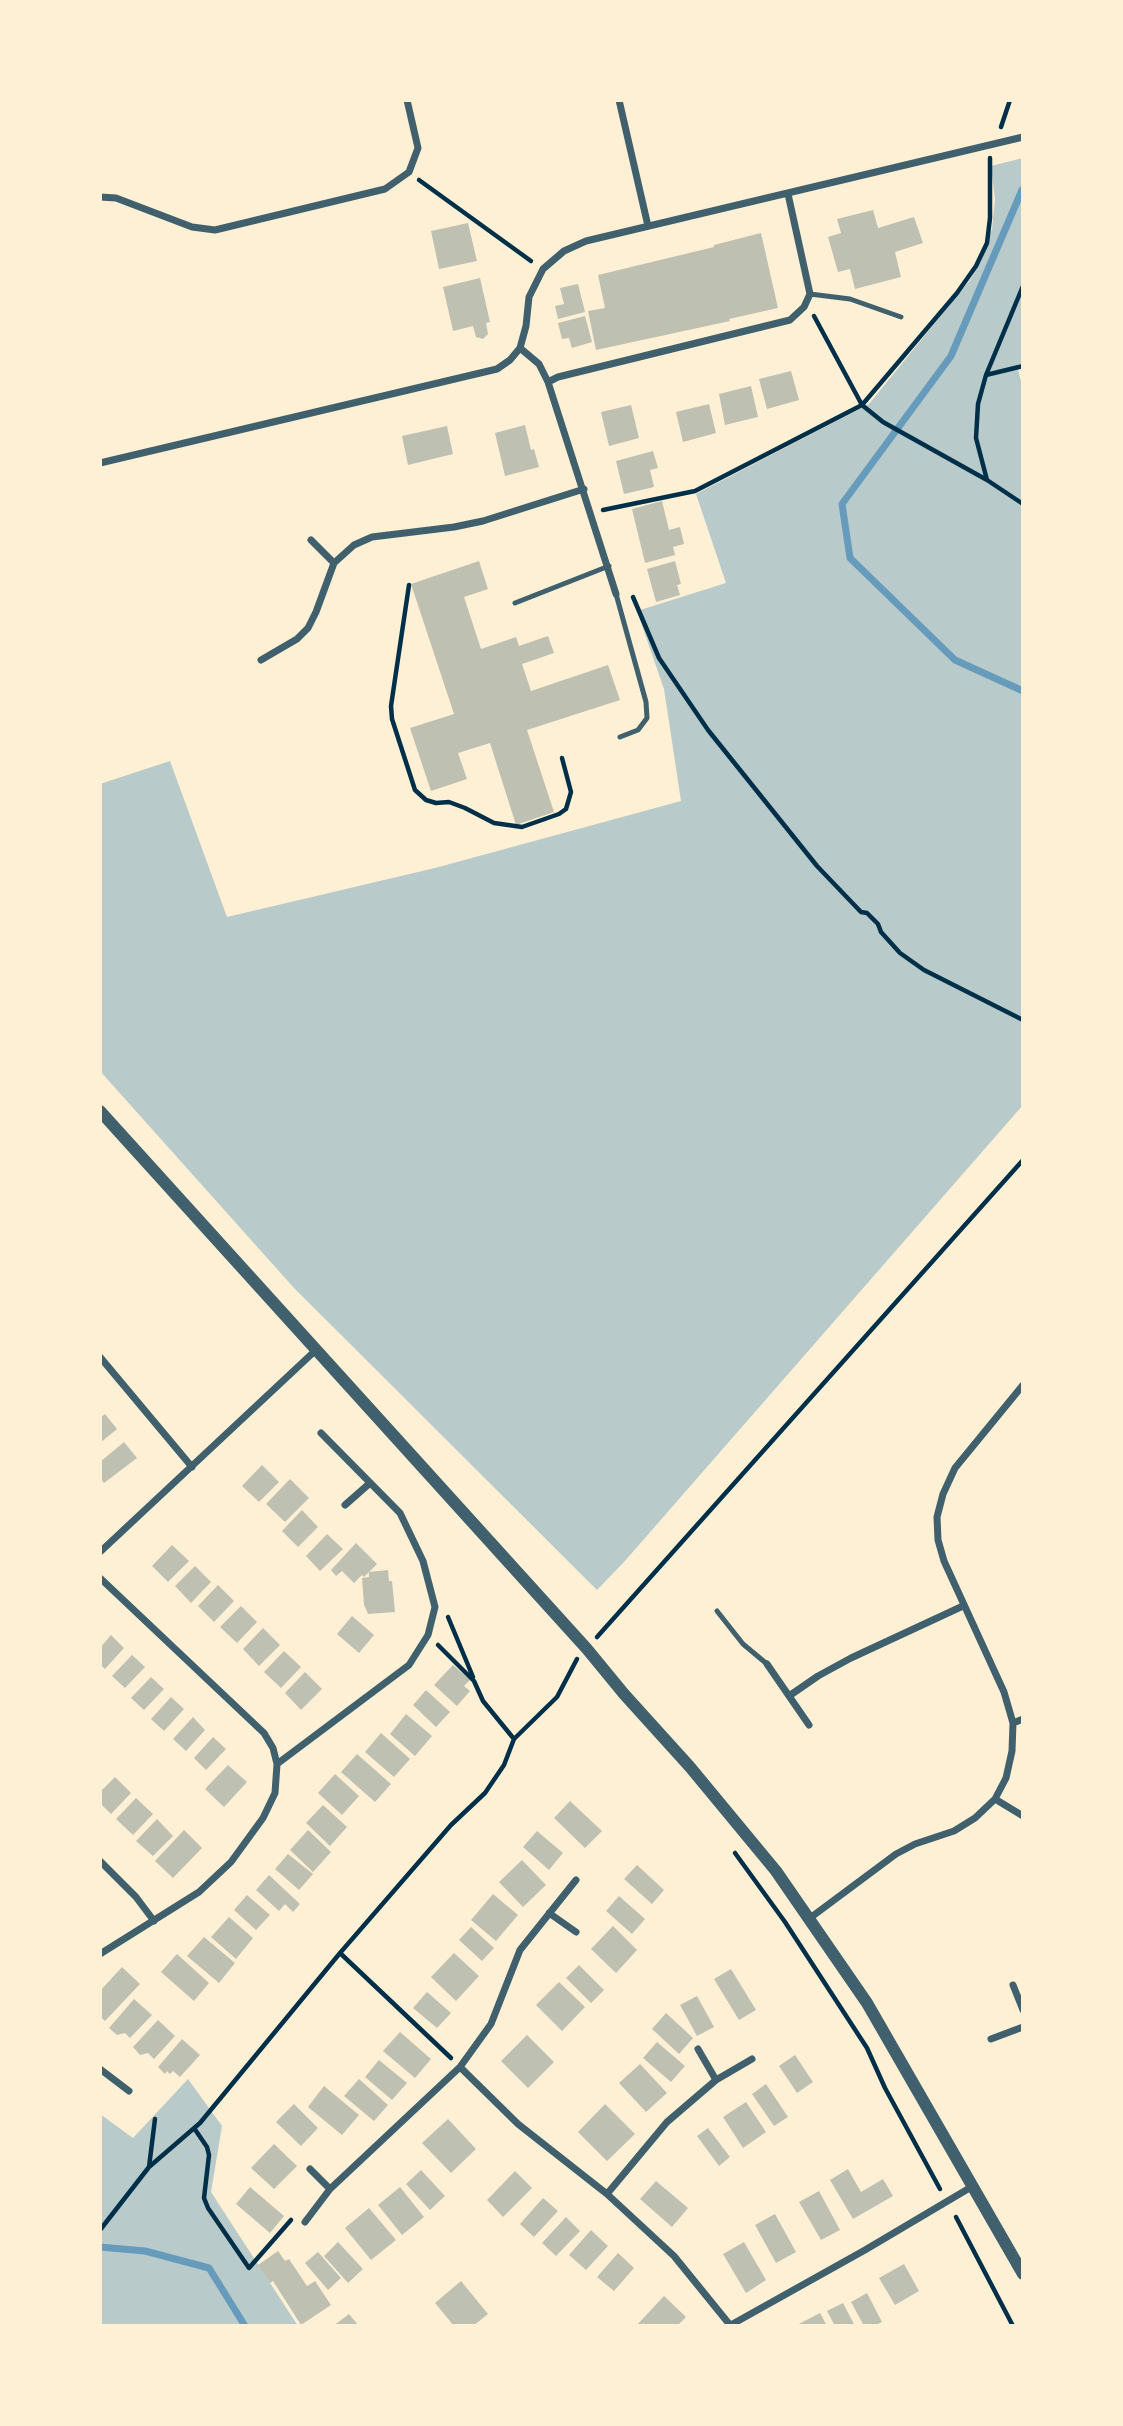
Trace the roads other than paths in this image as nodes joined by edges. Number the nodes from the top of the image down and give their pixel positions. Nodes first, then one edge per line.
1 (407, 100) edge
2 (619, 100) edge
3 (1023, 137) edge
4 (788, 194) junction
5 (100, 197) edge
6 (648, 226) junction
7 (810, 293) junction
8 (901, 317) dead end
9 (520, 348) junction
10 (548, 382) junction
11 (100, 463) edge
12 (584, 489) junction
13 (311, 540) dead end
14 (334, 563) junction
15 (609, 566) junction
16 (616, 594) joint
17 (515, 603) dead end
18 (261, 660) dead end
19 (620, 737) dead end
20 (100, 1111) edge
21 (317, 1349) junction
22 (100, 1357) edge
23 (1023, 1385) edge
24 (321, 1433) dead end
25 (192, 1467) junction
26 (370, 1483) junction
27 (345, 1505) dead end
28 (100, 1552) edge
29 (100, 1578) edge
30 (963, 1606) junction
31 (718, 1611) dead end
32 (766, 1664) joint
33 (789, 1696) junction
34 (1023, 1719) edge
35 (1013, 1723) junction
36 (809, 1725) dead end
37 (277, 1764) junction
38 (995, 1799) junction
39 (1023, 1816) edge
40 (100, 1861) edge
41 (576, 1880) dead end
42 (549, 1913) junction
43 (810, 1918) junction
44 (154, 1921) junction
45 (576, 1932) dead end
46 (100, 1954) edge
47 (1013, 1984) dead end
48 (1023, 2010) edge
49 (1023, 2026) edge
50 (991, 2039) dead end
51 (698, 2049) dead end
52 (752, 2059) dead end
53 (460, 2067) junction
54 (100, 2069) edge
55 (716, 2080) junction
56 (129, 2091) dead end
57 (310, 2169) dead end
58 (974, 2185) junction
59 (330, 2189) junction
60 (607, 2194) junction
61 (305, 2222) dead end
62 (1023, 2274) edge
63 (729, 2326) edge

1 - 5 street
2 - 6 street
3 - 4 street
4 - 6 street
4 - 7 street
6 - 9 street
7 - 8 lane
7 - 10 street
9 - 10 street
9 - 11 street
10 - 12 street
12 - 14 street
12 - 15 street
13 - 14 street
14 - 18 street
15 - 16 street
15 - 17 lane
16 - 19 lane
20 - 21 street
21 - 25 street
21 - 43 street
22 - 25 street
23 - 30 street
24 - 26 street
25 - 28 street
26 - 27 street
26 - 37 street
29 - 37 street
30 - 33 street
30 - 35 street
31 - 32 lane
32 - 33 street
33 - 36 street
34 - 35 street
35 - 38 street
37 - 44 street
38 - 39 street
38 - 43 street
40 - 44 street
41 - 42 street
42 - 45 street
42 - 53 street
43 - 58 street
44 - 46 street
47 - 48 street
49 - 50 street
51 - 55 street
52 - 55 street
53 - 59 street
53 - 60 street
54 - 56 street
55 - 60 street
57 - 59 street
58 - 62 street
58 - 63 street
59 - 61 street
60 - 63 street

